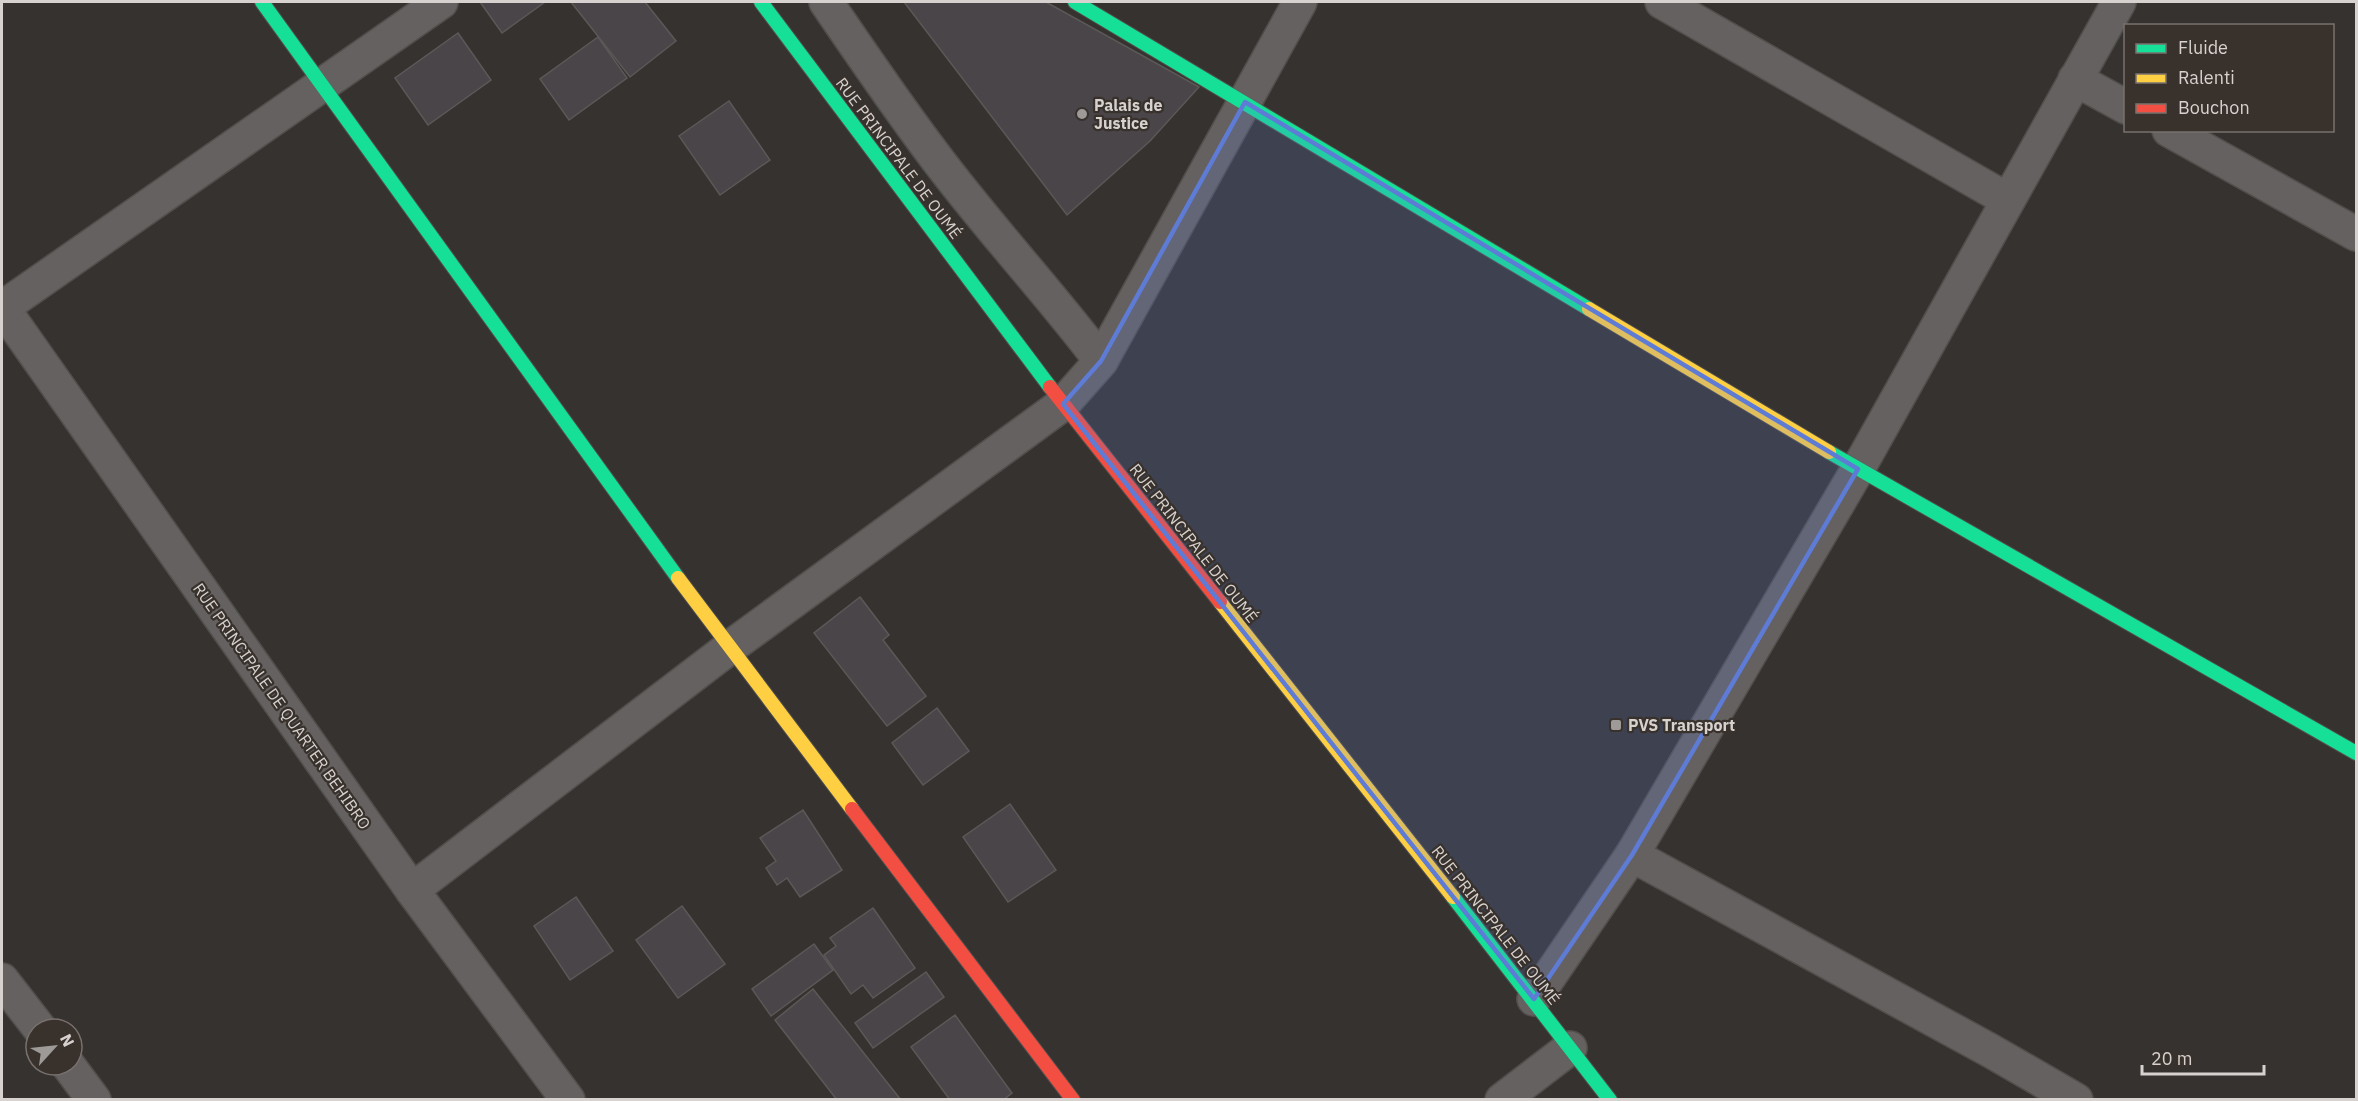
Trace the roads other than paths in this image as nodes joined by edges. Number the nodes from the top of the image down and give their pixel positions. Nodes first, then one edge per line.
1 (262, 2) edge
2 (441, 2) edge
3 (761, 2) edge
4 (826, 2) edge
5 (1075, 2) edge
6 (1300, 2) edge
7 (1662, 2) edge
8 (2119, 2) edge
9 (2075, 79) junction
10 (323, 83) junction
11 (1245, 102) junction
12 (2124, 106) edge
13 (2173, 132) edge
14 (2008, 200) junction
15 (2356, 234) edge
16 (2, 308) edge
17 (1101, 361) junction
18 (1063, 404) junction
19 (1858, 469) junction
20 (729, 648) junction
21 (2356, 753) edge
22 (1632, 855) junction
23 (412, 890) junction
24 (2, 980) edge
25 (1534, 999) junction
26 (31, 1017) edge
27 (1570, 1048) junction
28 (77, 1077) edge
29 (94, 1100) edge
30 (568, 1100) edge
31 (1073, 1100) edge
32 (1502, 1100) edge
33 (1610, 1100) edge
34 (2076, 1100) edge

1 - 10 street
2 - 10 street
3 - 18 street, RUE PRINCIPALE DE OUMÉ
4 - 17 street
5 - 11 street
6 - 11 street
7 - 14 street
8 - 9 street
9 - 12 street
9 - 14 street
10 - 16 street
10 - 20 street
11 - 17 street
11 - 19 street
13 - 15 street
14 - 19 street
16 - 23 street, RUE PRINCIPALE DE QUARTER BEHIBRO
17 - 18 street
18 - 20 street
18 - 25 street, RUE PRINCIPALE DE OUMÉ
19 - 21 street
19 - 22 street
20 - 23 street
20 - 31 street
22 - 25 street
22 - 34 street
23 - 30 street, RUE PRINCIPALE DE QUARTER BEHIBRO
24 - 26 street
25 - 27 street, RUE PRINCIPALE DE OUMÉ
27 - 32 street
27 - 33 street, RUE PRINCIPALE DE OUMÉ
28 - 29 street

